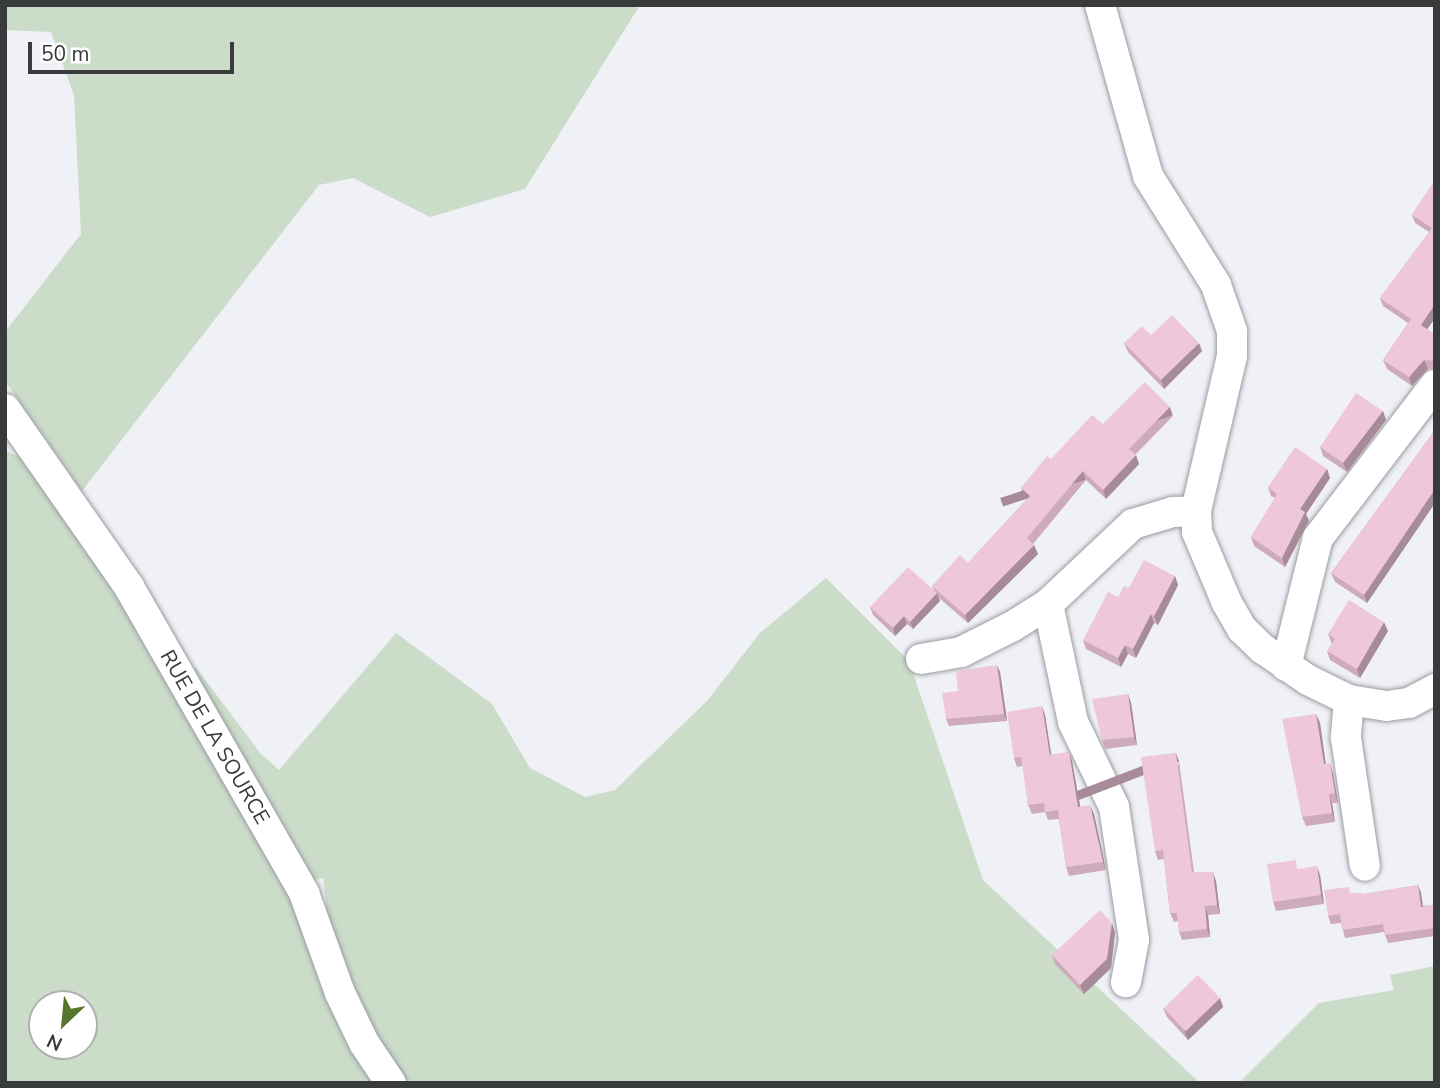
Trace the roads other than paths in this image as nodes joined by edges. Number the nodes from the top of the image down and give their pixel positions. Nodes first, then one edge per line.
1 (1100, 5) edge
2 (1435, 385) edge
3 (5, 409) edge
4 (1196, 511) junction
5 (1048, 604) junction
6 (921, 659) dead end
7 (1286, 666) junction
8 (1435, 689) edge
9 (1349, 700) junction
10 (1365, 866) dead end
11 (1126, 982) dead end
12 (391, 1083) edge

1 - 4 street
2 - 7 street
3 - 12 street, RUE DE LA SOURCE
4 - 5 street
4 - 7 street
5 - 6 street
5 - 11 street
7 - 9 street
8 - 9 street
9 - 10 street

